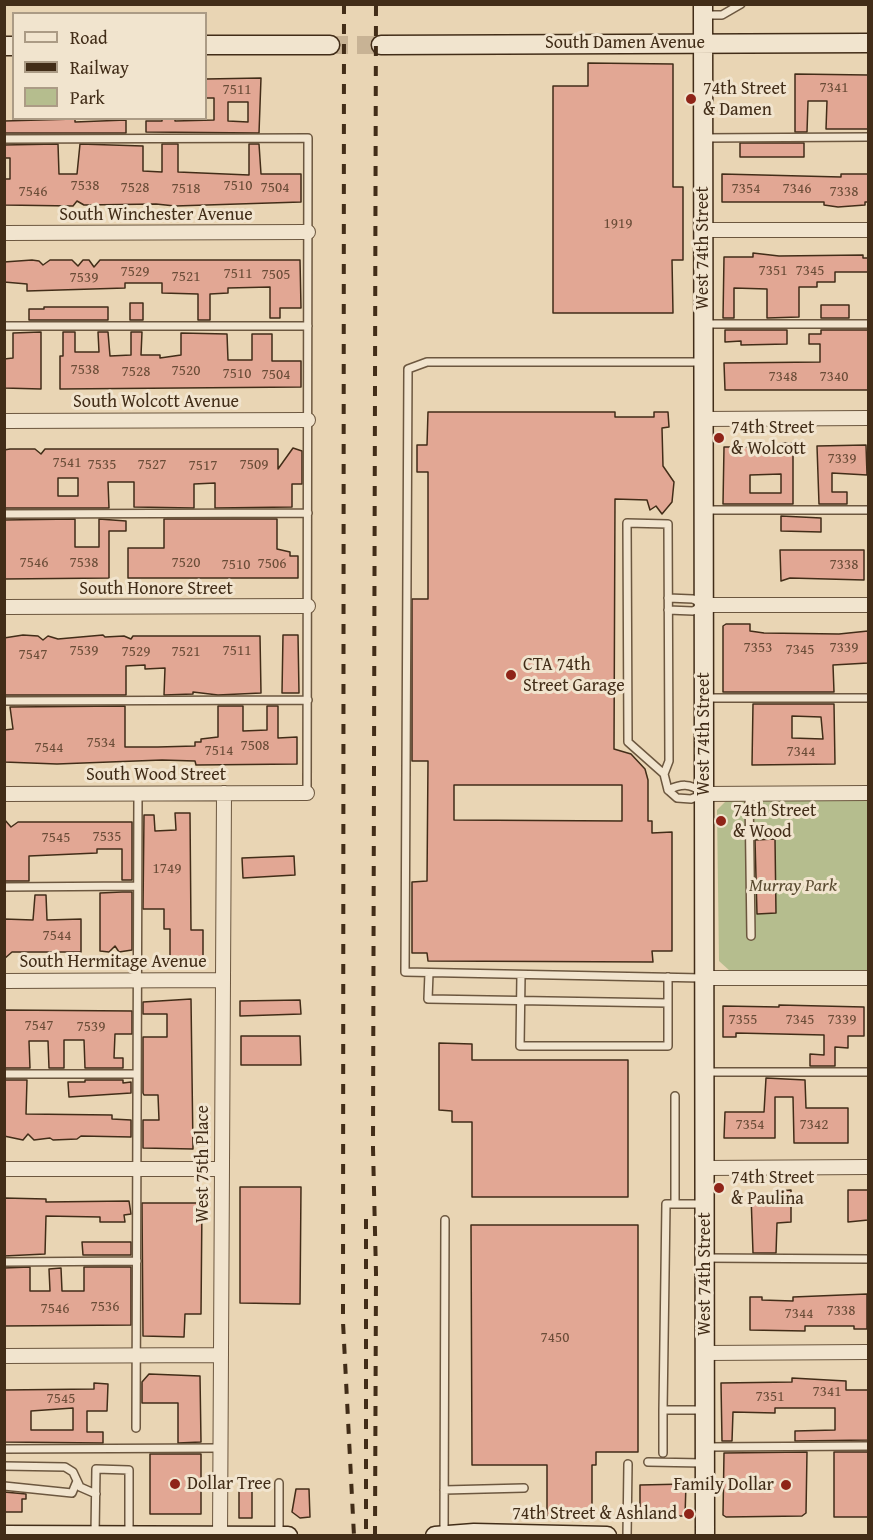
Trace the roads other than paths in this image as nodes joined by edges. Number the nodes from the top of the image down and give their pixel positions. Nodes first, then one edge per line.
1 (741, 4) edge
2 (703, 10) edge
3 (703, 43) junction
4 (868, 43) edge
5 (207, 45) edge
6 (330, 45) tunnel mouth
7 (381, 45) tunnel mouth
8 (868, 137) edge
9 (703, 138) junction
10 (4, 139) edge
11 (703, 230) junction
12 (868, 230) edge
13 (308, 232) junction
14 (4, 233) edge
15 (704, 324) junction
16 (868, 324) edge
17 (4, 326) edge
18 (308, 326) junction
19 (704, 362) junction
20 (868, 418) edge
21 (704, 419) junction
22 (308, 420) junction
23 (4, 421) edge
24 (704, 510) junction
25 (868, 510) edge
26 (308, 513) junction
27 (4, 514) edge
28 (668, 598) junction
29 (868, 604) edge
30 (704, 605) junction
31 (308, 606) junction
32 (4, 608) edge
33 (668, 610) junction
34 (704, 698) junction
35 (868, 698) edge
36 (308, 700) junction
37 (4, 701) edge
38 (664, 774) junction
39 (668, 790) junction
40 (224, 793) junction
41 (307, 793) joint
42 (868, 793) edge
43 (4, 794) edge
44 (138, 794) junction
45 (704, 794) junction
46 (749, 794) junction
47 (137, 886) junction
48 (4, 887) edge
49 (751, 936) dead end
50 (429, 973) junction
51 (521, 975) junction
52 (668, 977) junction
53 (704, 978) junction
54 (868, 978) edge
55 (137, 980) junction
56 (223, 980) junction
57 (4, 981) edge
58 (520, 1000) junction
59 (668, 1003) junction
60 (868, 1071) edge
61 (704, 1072) junction
62 (4, 1074) edge
63 (137, 1074) junction
64 (675, 1096) dead end
65 (868, 1167) edge
66 (705, 1168) junction
67 (4, 1169) edge
68 (137, 1169) junction
69 (221, 1169) junction
70 (675, 1204) junction
71 (705, 1204) junction
72 (445, 1220) dead end
73 (705, 1258) junction
74 (868, 1259) edge
75 (4, 1262) edge
76 (137, 1262) junction
77 (868, 1352) edge
78 (705, 1353) junction
79 (137, 1355) junction
80 (221, 1355) junction
81 (4, 1356) edge
82 (663, 1410) junction
83 (705, 1410) junction
84 (136, 1428) dead end
85 (868, 1446) edge
86 (220, 1448) junction
87 (4, 1449) edge
88 (663, 1453) dead end
89 (705, 1455) junction
90 (648, 1462) dead end
91 (628, 1464) dead end
92 (4, 1466) edge
93 (77, 1480) junction
94 (279, 1483) dead end
95 (4, 1486) edge
96 (524, 1488) dead end
97 (444, 1490) junction
98 (96, 1494) junction
99 (95, 1534) edge
100 (129, 1534) edge
101 (4, 1535) edge
102 (220, 1535) edge
103 (284, 1535) edge
104 (444, 1535) edge
105 (435, 1536) edge
106 (607, 1536) edge
107 (627, 1536) edge
108 (705, 1536) edge

1 - 2 lane
2 - 3 street, West 74th Street
3 - 4 street, South Damen Avenue
3 - 7 street, South Damen Avenue
3 - 9 street, West 74th Street
5 - 6 street
8 - 9 lane
9 - 11 street, West 74th Street
10 - 13 lane
11 - 12 street
11 - 15 street, West 74th Street
13 - 14 street, South Winchester Avenue
13 - 18 lane
15 - 16 lane
15 - 19 street, West 74th Street
17 - 18 lane
18 - 22 lane
19 - 21 street, West 74th Street
19 - 50 lane
20 - 21 street
21 - 24 street, West 74th Street
22 - 23 street, South Wolcott Avenue
22 - 26 lane
24 - 25 lane
24 - 30 street, West 74th Street
26 - 27 lane
26 - 31 lane
28 - 30 lane
28 - 33 lane
28 - 38 lane
29 - 30 street
30 - 33 lane
30 - 34 street, West 74th Street
31 - 32 street, South Honore Street
31 - 36 lane
33 - 38 lane
34 - 35 lane
34 - 45 street, West 74th Street
36 - 37 lane
36 - 41 lane
38 - 39 lane
39 - 45 lane
39 - 45 lane
40 - 41 street, South Wood Street
40 - 44 street, South Wood Street
40 - 56 street, West 75th Place
42 - 46 street
43 - 44 street, South Wood Street
44 - 47 lane
45 - 46 street
45 - 53 street, West 74th Street
46 - 49 lane
47 - 48 lane
47 - 55 lane
50 - 51 lane
50 - 58 lane
51 - 52 lane
51 - 58 lane
52 - 53 lane
52 - 59 lane
53 - 54 street
53 - 61 street, West 74th Street
55 - 56 street, South Hermitage Avenue
55 - 57 street, South Hermitage Avenue
55 - 63 lane
56 - 69 street, West 75th Place
58 - 59 lane
58 - 59 lane
60 - 61 lane
61 - 66 street, West 74th Street
62 - 63 lane
63 - 68 lane
64 - 70 lane
65 - 66 street
66 - 71 street, West 74th Street
67 - 68 street
68 - 69 street
68 - 76 lane
69 - 80 street, West 75th Place
70 - 71 lane
70 - 82 lane
71 - 73 street, West 74th Street
72 - 97 lane
73 - 74 lane
73 - 78 street, West 74th Street
75 - 76 lane
76 - 79 lane
77 - 78 street
78 - 83 street, West 74th Street
79 - 80 street
79 - 81 street
79 - 84 lane
80 - 86 street, West 75th Place
82 - 83 lane
82 - 88 lane
83 - 89 street, West 74th Street
85 - 89 lane
86 - 87 lane
86 - 102 street, West 75th Place
89 - 90 lane
89 - 108 street, West 74th Street
91 - 107 lane
92 - 93 lane
93 - 95 lane
93 - 98 lane
94 - 103 lane
96 - 97 lane
97 - 104 lane
98 - 99 lane
98 - 100 lane
99 - 100 street
99 - 101 street
100 - 102 street
102 - 103 street
104 - 105 street
104 - 106 street

